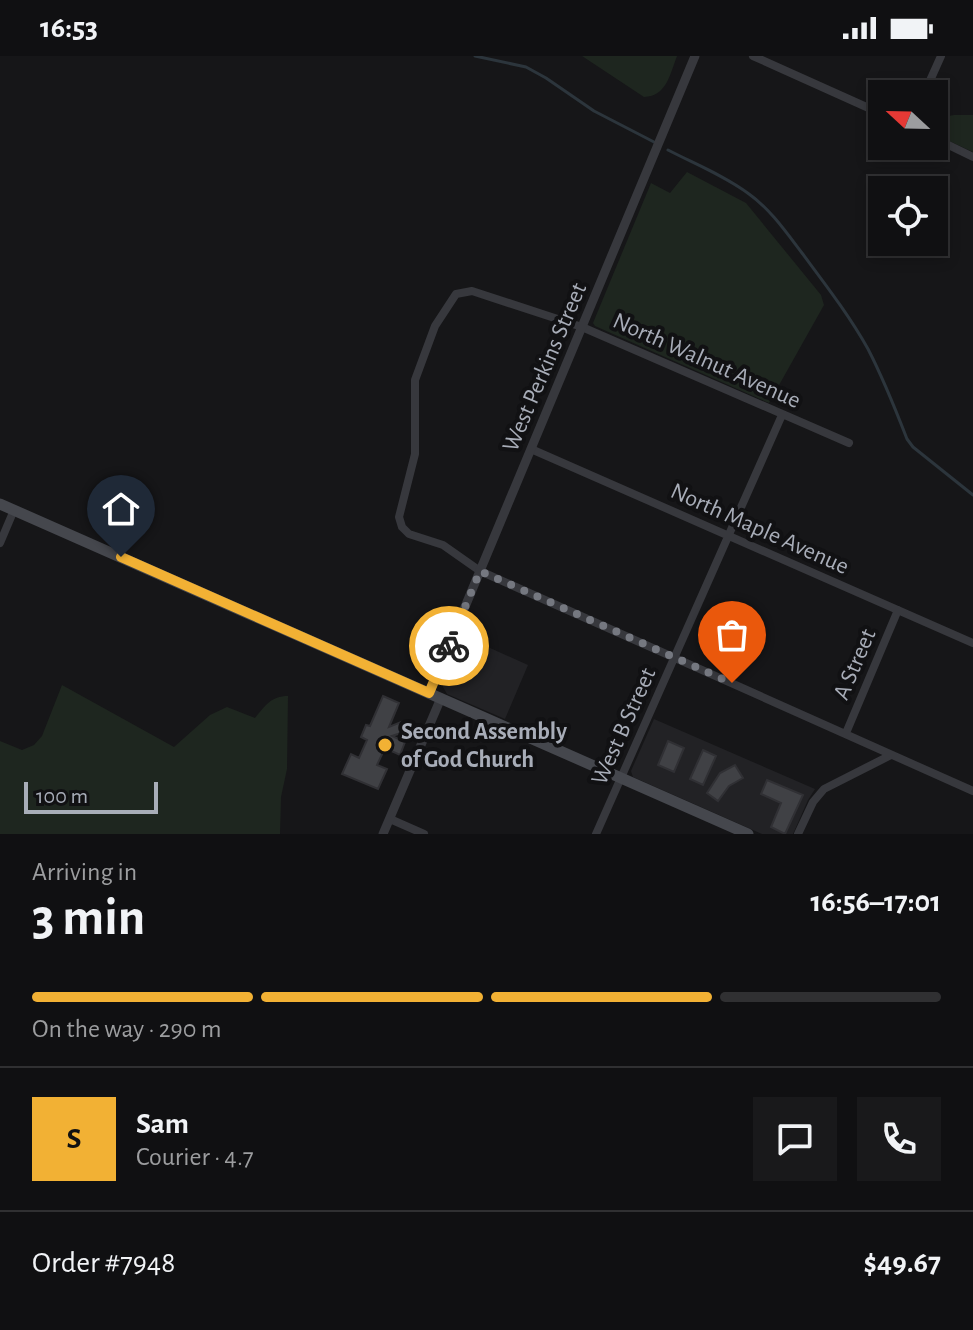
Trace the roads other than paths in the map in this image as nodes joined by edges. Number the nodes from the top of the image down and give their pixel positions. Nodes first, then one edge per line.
1 (695, 56) edge
2 (753, 56) edge
3 (941, 56) edge
4 (930, 80) edge
5 (868, 108) edge
6 (948, 145) edge
7 (973, 157) edge
8 (582, 327) junction
9 (782, 415) junction
10 (849, 443) dead end
11 (531, 449) junction
12 (0, 504) edge
13 (14, 510) junction
14 (729, 536) junction
15 (0, 543) edge
16 (480, 571) junction
17 (898, 610) junction
18 (973, 643) edge
19 (675, 658) junction
20 (429, 693) junction
21 (441, 698) junction
22 (846, 733) junction
23 (891, 755) junction
24 (621, 778) junction
25 (973, 791) edge
26 (390, 819) junction
27 (383, 834) edge
28 (424, 834) edge
29 (596, 834) edge
30 (748, 834) edge
31 (798, 834) edge

1 - 8 street, West Perkins Street
2 - 5 street
3 - 4 street
6 - 7 street
8 - 9 street, North Walnut Avenue
8 - 11 street, West Perkins Street
8 - 16 street, North Walnut Avenue
9 - 10 street, North Walnut Avenue
9 - 14 street, West B Street
11 - 14 street, North Maple Avenue
11 - 16 street, West Perkins Street
12 - 13 main road
13 - 15 street
13 - 20 main road
14 - 17 street, North Maple Avenue
14 - 19 street, West B Street
16 - 19 street
16 - 20 street, West Perkins Street
17 - 18 street, North Maple Avenue
17 - 22 street, A Street
19 - 22 street
19 - 24 street, West B Street
20 - 21 main road
21 - 24 main road
21 - 26 street
22 - 23 street
23 - 25 street
23 - 31 street
24 - 29 street, West B Street
24 - 30 main road
26 - 27 street
26 - 28 street

